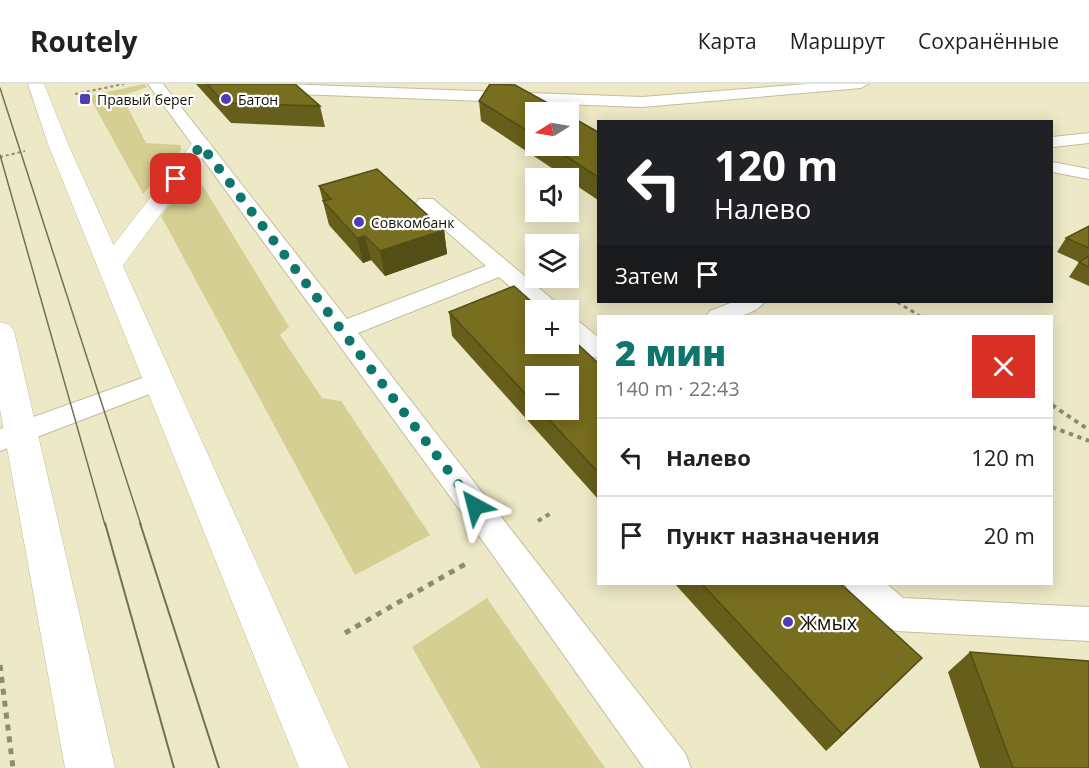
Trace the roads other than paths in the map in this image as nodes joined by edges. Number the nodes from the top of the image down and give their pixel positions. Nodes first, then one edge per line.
1 (36, 84) edge
2 (155, 84) edge
3 (290, 84) edge
4 (861, 84) edge
5 (550, 101) joint
6 (1089, 138) edge
7 (1053, 142) edge
8 (201, 145) junction
9 (1053, 167) edge
10 (1089, 174) edge
11 (426, 203) dead end
12 (110, 266) junction
13 (501, 268) junction
14 (540, 300) edge
15 (750, 303) edge
16 (720, 315) edge
17 (0, 331) edge
18 (340, 331) junction
19 (579, 334) edge
20 (597, 349) edge
21 (159, 381) junction
22 (11, 435) edge
23 (863, 585) edge
24 (1089, 624) edge
25 (90, 768) edge
26 (324, 768) edge
27 (670, 768) edge

1 - 12 main road
2 - 8 lane
3 - 5 lane
4 - 5 lane
6 - 7 lane
8 - 12 main road
8 - 18 lane
9 - 10 lane
11 - 13 lane
12 - 21 main road
13 - 14 lane
13 - 18 lane
15 - 16 lane
17 - 22 main road
18 - 27 lane
19 - 20 lane
21 - 22 lane
21 - 26 main road
22 - 25 main road
23 - 24 lane

